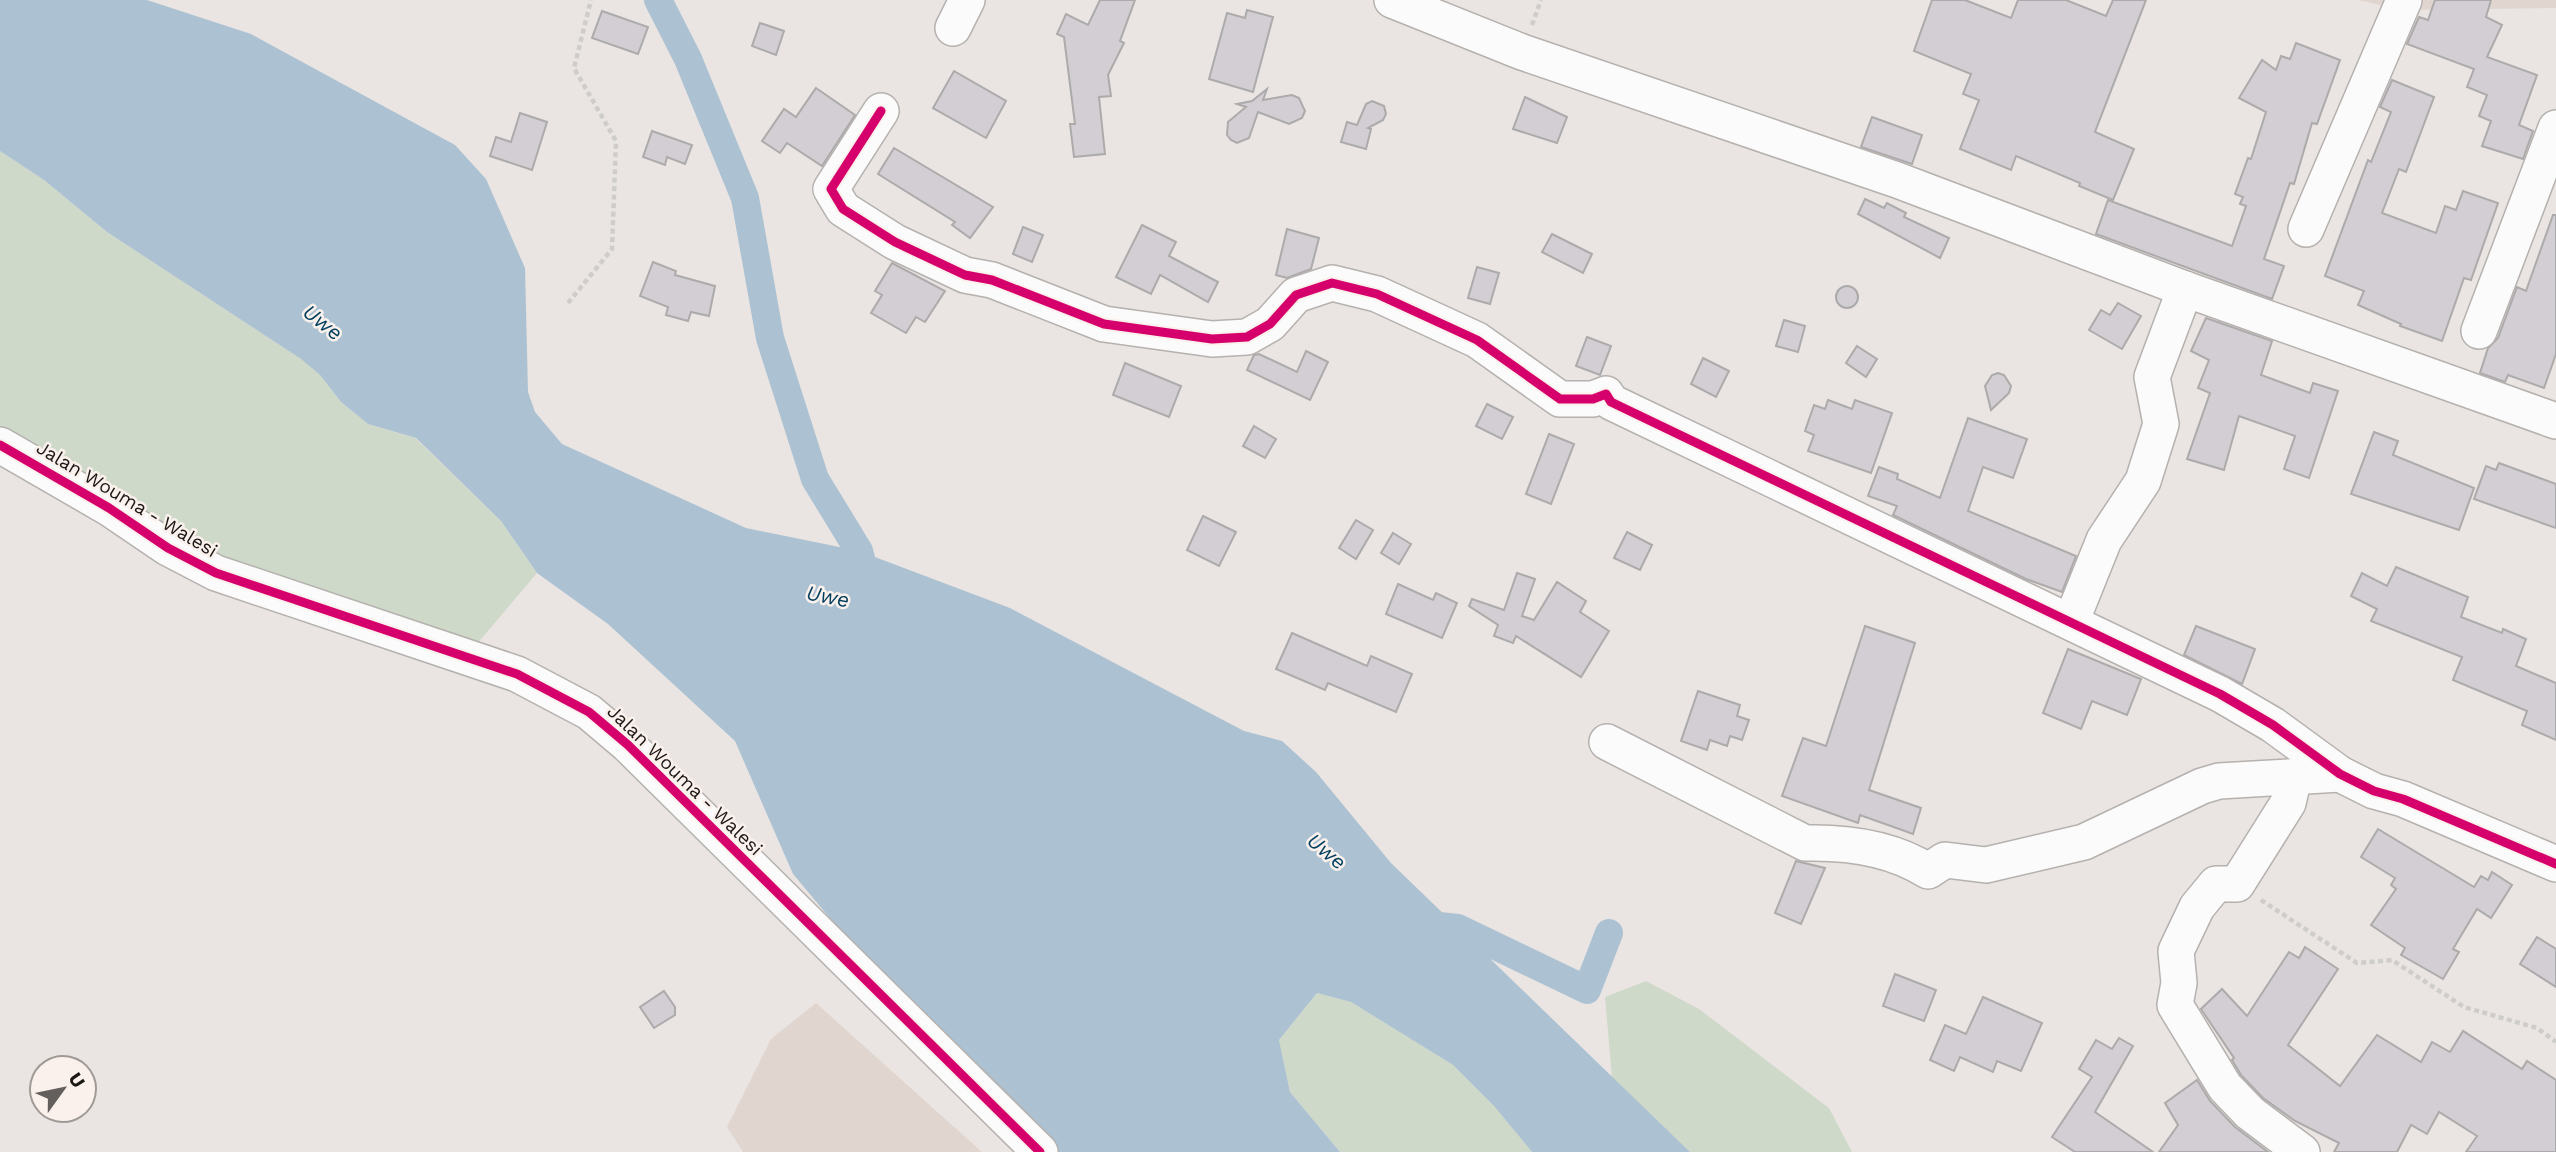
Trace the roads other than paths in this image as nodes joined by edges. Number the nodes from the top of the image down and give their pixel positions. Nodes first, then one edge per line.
1 (1392, 0) edge
2 (2404, 0) edge
3 (881, 111) dead end
4 (2556, 128) edge
5 (2306, 229) dead end
6 (2185, 289) junction
7 (2479, 331) dead end
8 (2556, 421) edge
9 (0, 445) edge
10 (2071, 622) junction
11 (1607, 742) dead end
12 (2340, 774) junction
13 (2294, 777) junction
14 (2556, 864) edge
15 (1041, 1152) edge
16 (2302, 1152) edge

1 - 6 street
2 - 5 street
3 - 10 street
4 - 7 street
6 - 8 street
6 - 10 street
9 - 15 street, Jalan Wouma - Walesi
10 - 12 street
11 - 13 street
12 - 13 street
12 - 14 street
13 - 16 street

